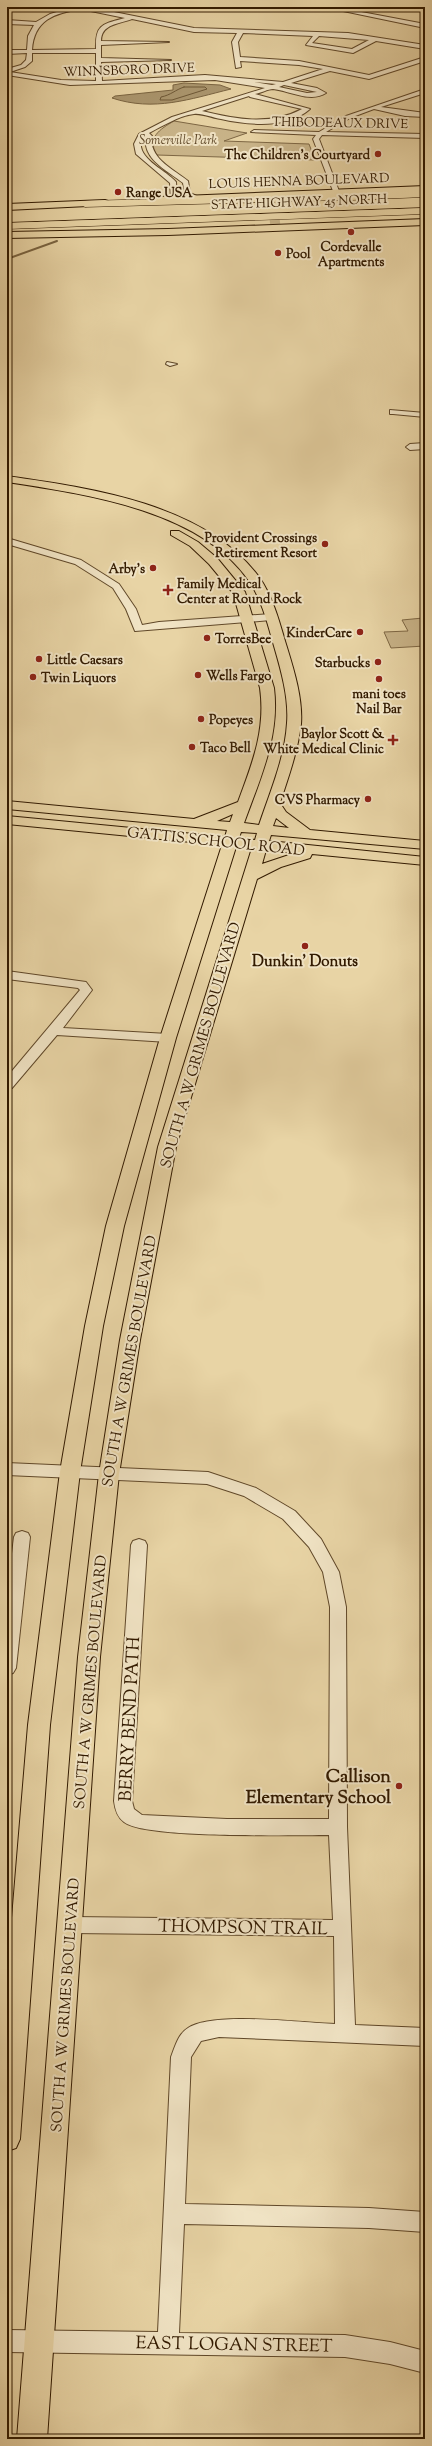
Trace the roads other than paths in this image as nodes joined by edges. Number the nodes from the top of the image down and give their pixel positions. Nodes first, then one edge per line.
1 (81, 7) edge
2 (123, 7) edge
3 (329, 7) edge
4 (106, 12) junction
5 (132, 17) junction
6 (7, 22) edge
7 (37, 24) junction
8 (286, 26) dead end
9 (425, 26) edge
10 (181, 28) junction
11 (240, 33) junction
12 (280, 33) junction
13 (318, 33) junction
14 (377, 38) junction
15 (420, 39) dead end
16 (99, 43) junction
17 (406, 43) junction
18 (425, 47) edge
19 (99, 51) junction
20 (7, 52) edge
21 (30, 52) junction
22 (167, 57) junction
23 (237, 59) junction
24 (425, 59) edge
25 (98, 60) junction
26 (327, 68) junction
27 (7, 72) edge
28 (170, 78) junction
29 (234, 78) junction
30 (99, 82) junction
31 (283, 83) junction
32 (270, 87) junction
33 (425, 91) edge
34 (246, 94) junction
35 (376, 108) junction
36 (193, 111) junction
37 (425, 115) edge
38 (254, 132) dead end
39 (146, 134) junction
40 (319, 134) junction
41 (425, 136) edge
42 (162, 164) junction
43 (152, 165) junction
44 (425, 189) edge
45 (425, 194) edge
46 (343, 195) junction
47 (197, 198) junction
48 (172, 199) junction
49 (425, 201) edge
50 (85, 204) junction
51 (7, 207) edge
52 (425, 210) edge
53 (7, 216) edge
54 (425, 216) edge
55 (425, 222) edge
56 (7, 226) edge
57 (40, 234) junction
58 (7, 235) edge
59 (393, 412) dead end
60 (425, 415) edge
61 (425, 446) edge
62 (410, 447) dead end
63 (7, 479) edge
64 (7, 487) edge
65 (7, 541) edge
66 (272, 620) junction
67 (247, 622) junction
68 (273, 803) junction
69 (7, 805) edge
70 (244, 805) junction
71 (7, 820) edge
72 (188, 823) junction
73 (235, 828) junction
74 (264, 831) junction
75 (308, 834) junction
76 (185, 838) junction
77 (230, 843) junction
78 (259, 845) junction
79 (425, 845) edge
80 (330, 852) junction
81 (425, 861) edge
82 (224, 864) junction
83 (249, 878) junction
84 (7, 976) edge
85 (53, 1031) junction
86 (168, 1038) junction
87 (7, 1085) edge
88 (7, 1469) edge
89 (70, 1472) junction
90 (109, 1474) junction
91 (22, 1537) dead end
92 (139, 1545) dead end
93 (10, 1607) edge
94 (7, 1668) edge
95 (338, 1827) junction
96 (71, 1925) junction
97 (343, 1928) junction
98 (345, 2034) junction
99 (425, 2037) edge
100 (7, 2139) edge
101 (175, 2214) junction
102 (425, 2222) edge
103 (7, 2341) edge
104 (41, 2341) junction
105 (168, 2344) junction
106 (425, 2362) edge
107 (32, 2439) edge

1 - 4 street
1 - 7 street
2 - 4 street
3 - 9 street
4 - 5 street
5 - 10 street
5 - 16 street
6 - 7 street
7 - 21 street
8 - 12 street
10 - 11 street
10 - 22 street
11 - 12 street
11 - 23 street
12 - 13 street
13 - 14 street
13 - 14 street
14 - 17 street
15 - 17 street
16 - 19 street
16 - 22 street
17 - 18 street
19 - 21 street
19 - 25 street
20 - 21 street
21 - 27 street
22 - 25 street
22 - 28 street
23 - 26 street
23 - 29 street
24 - 26 street
25 - 30 street
26 - 31 street
27 - 30 street, WINNSBORO DRIVE
28 - 29 street, WINNSBORO DRIVE
28 - 30 street, WINNSBORO DRIVE
29 - 31 street, WINNSBORO DRIVE
29 - 32 street, WINNSBORO DRIVE
31 - 32 street
31 - 32 street, WINNSBORO DRIVE
32 - 34 street
33 - 35 street
34 - 36 street
34 - 36 street
35 - 37 street
35 - 40 street
36 - 39 street
38 - 40 street, THIBODEAUX DRIVE
39 - 42 street
39 - 43 street
40 - 41 street, THIBODEAUX DRIVE
40 - 46 street
42 - 43 street
42 - 47 street
43 - 48 street
44 - 46 main road, LOUIS HENNA BOULEVARD
45 - 46 highway
46 - 47 main road, LOUIS HENNA BOULEVARD
46 - 50 highway
47 - 48 main road, LOUIS HENNA BOULEVARD
48 - 50 main road, LOUIS HENNA BOULEVARD
49 - 53 highway, STATE HIGHWAY 45 NORTH
50 - 51 main road, LOUIS HENNA BOULEVARD
52 - 56 highway, STATE HIGHWAY 45 NORTH
54 - 57 highway
55 - 57 main road
57 - 58 main road
59 - 60 street
61 - 62 street
63 - 66 main road, SOUTH A W GRIMES BOULEVARD
64 - 67 main road, SOUTH A W GRIMES BOULEVARD
65 - 67 street
66 - 67 street
66 - 68 main road, SOUTH A W GRIMES BOULEVARD
67 - 70 main road, SOUTH A W GRIMES BOULEVARD
68 - 74 main road, SOUTH A W GRIMES BOULEVARD
68 - 75 main road
69 - 72 main road, GATTIS SCHOOL ROAD
70 - 72 main road
70 - 73 main road, SOUTH A W GRIMES BOULEVARD
71 - 76 main road, GATTIS SCHOOL ROAD
72 - 73 main road, GATTIS SCHOOL ROAD
73 - 74 main road, GATTIS SCHOOL ROAD
73 - 77 main road, SOUTH A W GRIMES BOULEVARD
74 - 75 main road, GATTIS SCHOOL ROAD
74 - 78 main road, SOUTH A W GRIMES BOULEVARD
75 - 79 main road, GATTIS SCHOOL ROAD
76 - 77 main road, GATTIS SCHOOL ROAD
76 - 82 main road
77 - 78 main road, GATTIS SCHOOL ROAD
77 - 82 main road, SOUTH A W GRIMES BOULEVARD
78 - 80 main road, GATTIS SCHOOL ROAD
78 - 83 main road, SOUTH A W GRIMES BOULEVARD
80 - 81 main road, GATTIS SCHOOL ROAD
80 - 83 main road
82 - 86 main road, SOUTH A W GRIMES BOULEVARD
83 - 90 main road, SOUTH A W GRIMES BOULEVARD
84 - 85 street
85 - 86 street
85 - 87 street
86 - 89 main road, SOUTH A W GRIMES BOULEVARD
88 - 89 street, THOMPSON TRAIL
89 - 90 street, THOMPSON TRAIL
89 - 100 main road, SOUTH A W GRIMES BOULEVARD
90 - 95 street, THOMPSON TRAIL
90 - 96 main road, SOUTH A W GRIMES BOULEVARD
91 - 93 street
92 - 95 street, BERRY BEND PATH
93 - 94 street
95 - 97 street, THOMPSON TRAIL
96 - 97 street, THOMPSON TRAIL
96 - 104 main road, SOUTH A W GRIMES BOULEVARD
97 - 98 street
98 - 99 street
98 - 101 street
101 - 102 street
101 - 105 street
103 - 104 street, EAST LOGAN STREET
104 - 105 street, EAST LOGAN STREET
104 - 107 main road, SOUTH A W GRIMES BOULEVARD
105 - 106 street, EAST LOGAN STREET

